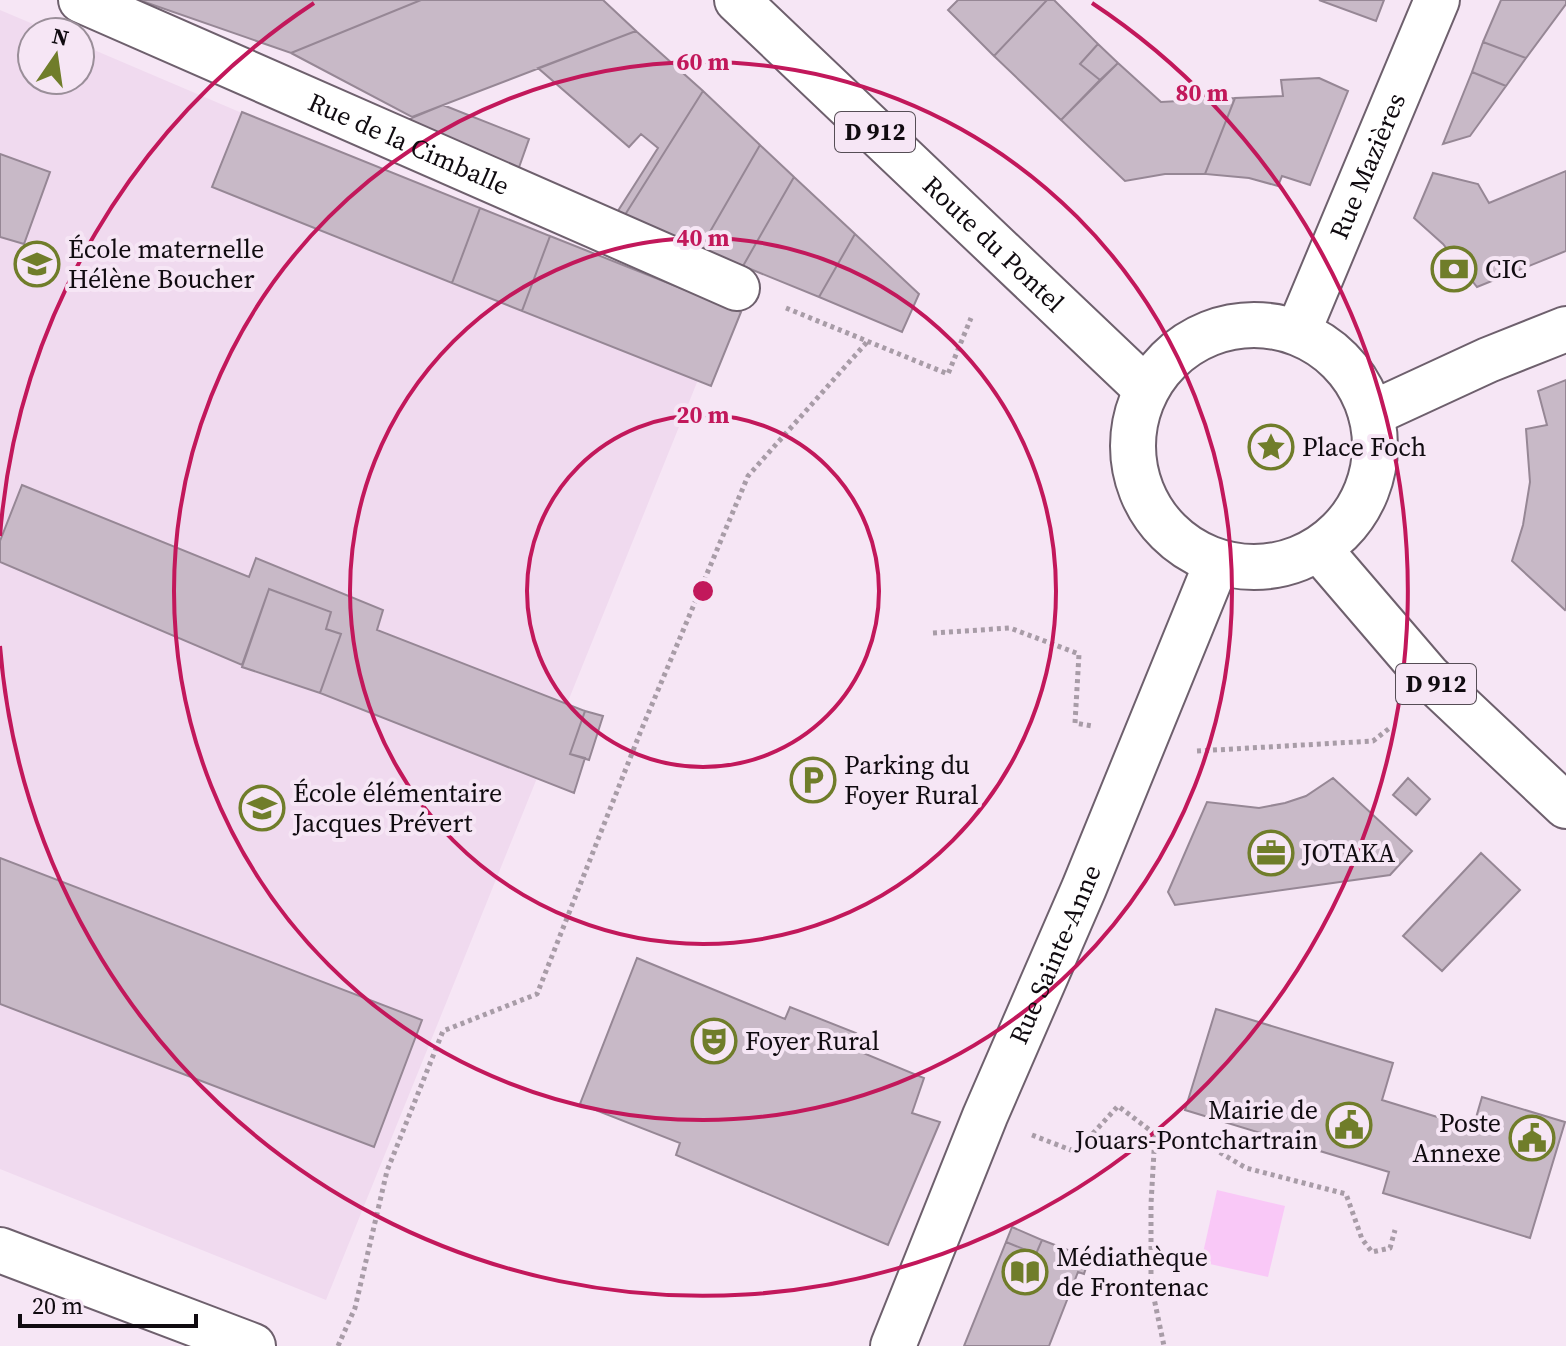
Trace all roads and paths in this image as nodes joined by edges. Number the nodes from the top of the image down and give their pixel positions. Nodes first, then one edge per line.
1 (81, 0) edge
2 (737, 0) edge
3 (1437, 0) edge
4 (737, 288) joint
5 (971, 318) dead end
6 (1566, 329) edge
7 (1298, 332) junction
8 (867, 342) junction
9 (1146, 389) junction
10 (1371, 414) junction
11 (1319, 549) junction
12 (1217, 562) junction
13 (933, 633) dead end
14 (1391, 727) dead end
15 (1104, 728) dead end
16 (1189, 752) dead end
17 (1566, 806) edge
18 (985, 1116) junction
19 (1155, 1134) junction
20 (1395, 1230) dead end
21 (0, 1250) edge
22 (253, 1346) edge
23 (338, 1346) edge
24 (893, 1346) edge
25 (1164, 1346) edge

1 - 4 street, Rue de la Cimballe
2 - 9 street, Route du Pontel / D 912
3 - 7 street, Rue Mazières
4 - 8 path
5 - 8 path
6 - 10 street
7 - 9 street
7 - 10 street
8 - 23 path
9 - 12 street
10 - 11 street
11 - 12 street
11 - 17 street, D 912
12 - 18 street, Rue Sainte-Anne
13 - 15 path
14 - 16 path
18 - 19 path
18 - 24 street, Rue Sainte-Anne
19 - 20 path
19 - 25 path
21 - 22 street

